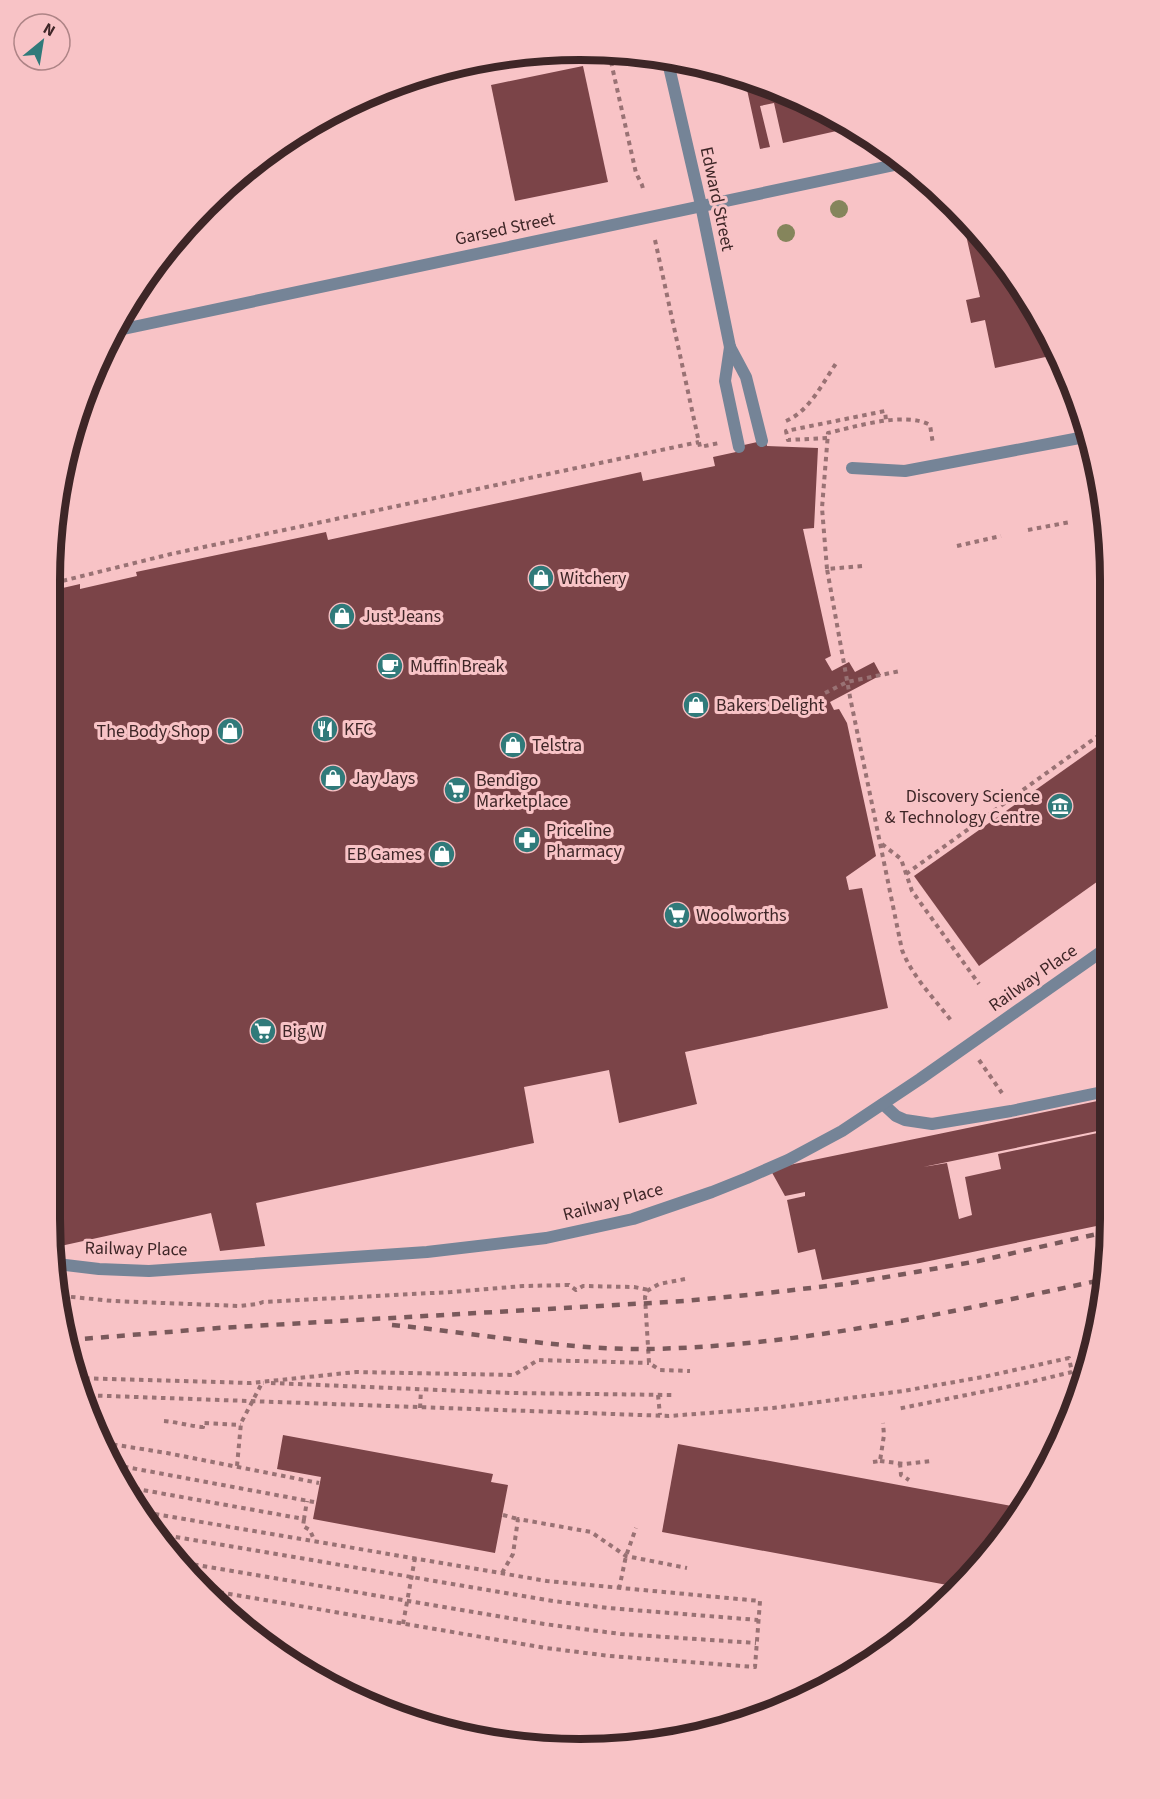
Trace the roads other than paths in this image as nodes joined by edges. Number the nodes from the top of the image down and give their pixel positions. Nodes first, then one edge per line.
1 (669, 68) edge
2 (894, 165) edge
3 (701, 205) junction
4 (125, 329) edge
5 (730, 347) junction
6 (1080, 438) edge
7 (762, 441) dead end
8 (738, 443) road end
9 (852, 468) dead end
10 (1100, 953) edge
11 (1100, 1092) edge
12 (883, 1104) junction
13 (62, 1265) edge

1 - 3 street, Edward Street
2 - 3 street, Garsed Street
3 - 4 street, Garsed Street
3 - 5 street, Edward Street
5 - 7 street
5 - 8 street
6 - 9 street
10 - 12 street, Railway Place
11 - 12 street
12 - 13 street, Railway Place

